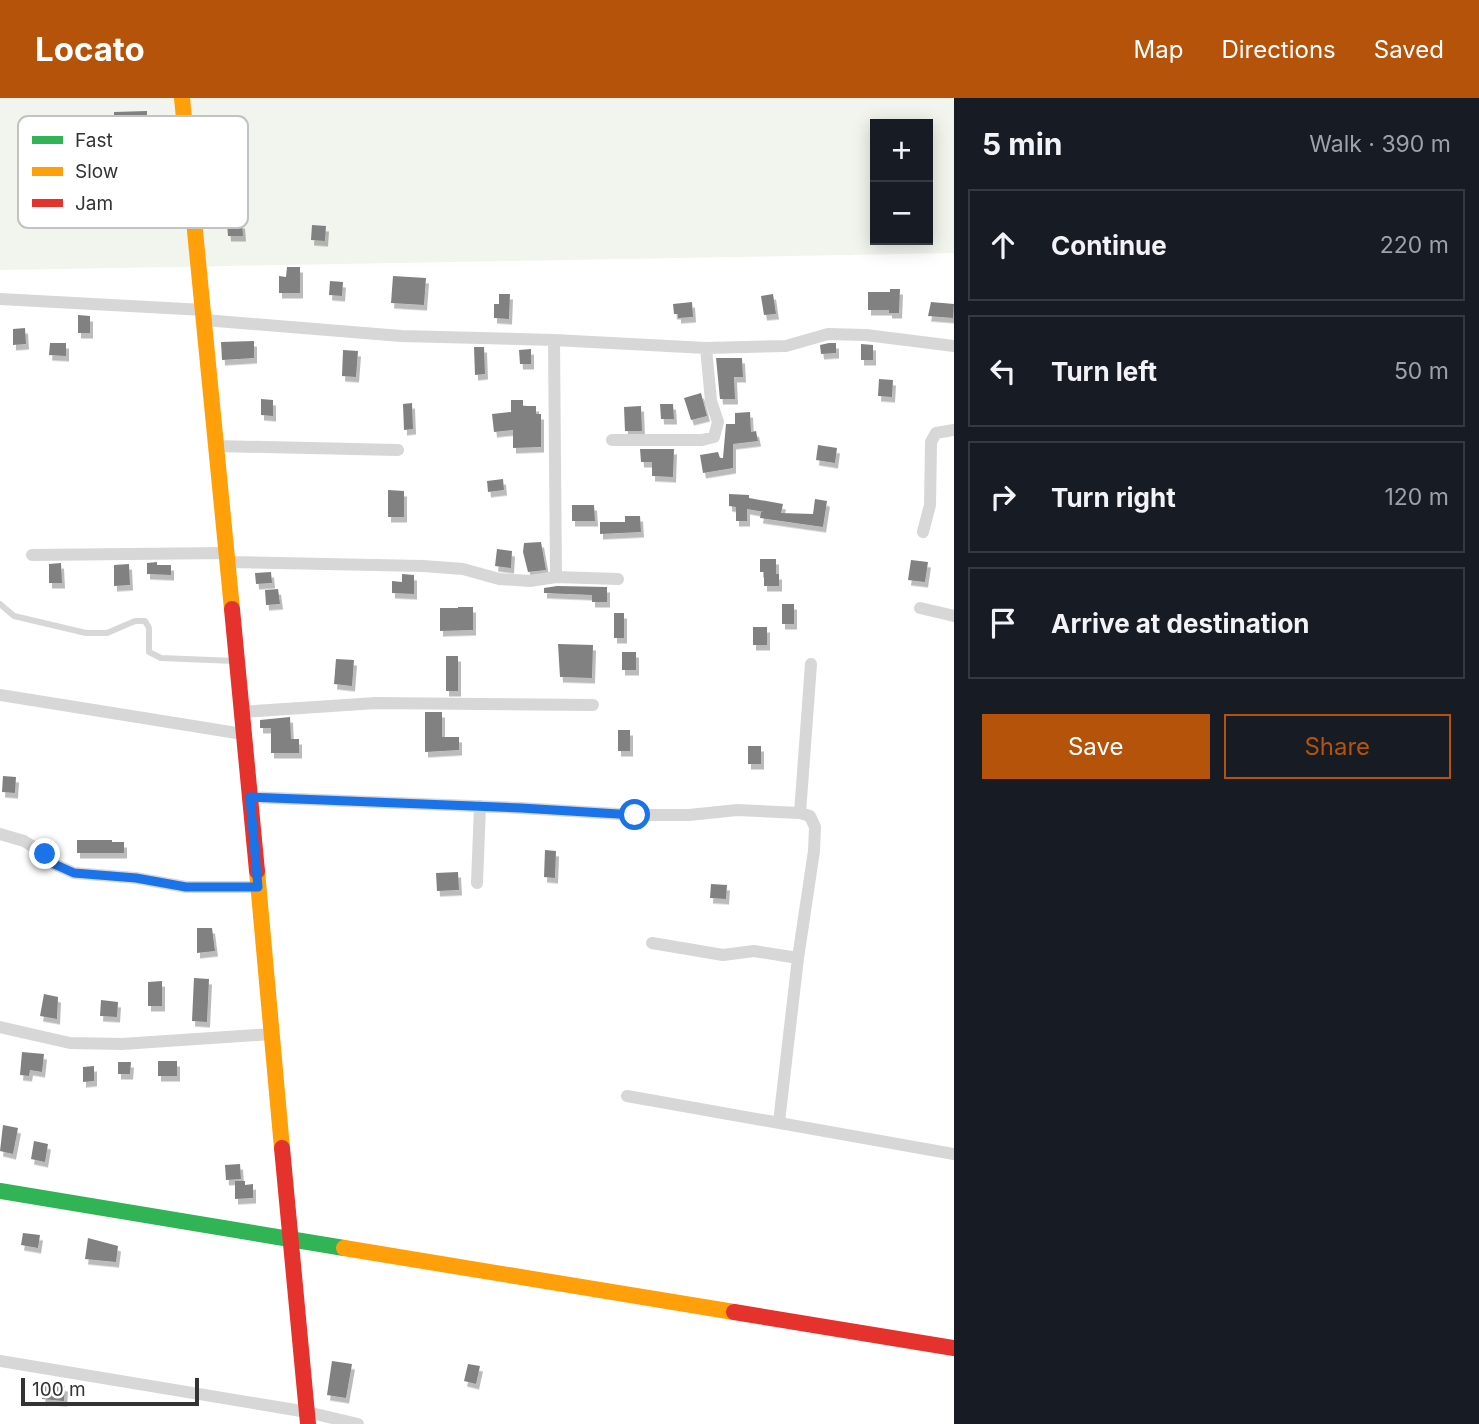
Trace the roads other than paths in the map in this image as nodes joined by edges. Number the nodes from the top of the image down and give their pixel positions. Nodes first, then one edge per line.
1 (182, 98) edge
2 (184, 116) edge
3 (195, 228) edge
4 (0, 299) edge
5 (204, 315) junction
6 (554, 340) junction
7 (954, 346) edge
8 (706, 348) junction
9 (954, 430) edge
10 (612, 440) dead end
11 (216, 446) junction
12 (398, 450) dead end
13 (923, 532) dead end
14 (32, 555) dead end
15 (226, 558) junction
16 (556, 577) junction
17 (618, 579) dead end
18 (0, 604) edge
19 (920, 608) dead end
20 (954, 616) edge
21 (236, 661) junction
22 (811, 664) dead end
23 (0, 695) edge
24 (593, 705) dead end
25 (241, 712) junction
26 (243, 734) junction
27 (250, 797) junction
28 (481, 806) junction
29 (800, 813) junction
30 (0, 834) edge
31 (477, 883) dead end
32 (258, 887) junction
33 (652, 943) dead end
34 (798, 958) junction
35 (0, 1027) edge
36 (272, 1034) junction
37 (627, 1096) dead end
38 (779, 1122) junction
39 (954, 1154) edge
40 (0, 1191) edge
41 (291, 1238) junction
42 (954, 1348) edge
43 (0, 1361) edge
44 (308, 1418) edge
45 (358, 1424) edge

1 - 2 street
3 - 5 street
4 - 5 street
5 - 6 street
5 - 11 street
6 - 8 street
6 - 16 street
7 - 8 street
8 - 10 street
9 - 13 street
11 - 12 street
11 - 15 street
14 - 15 street
15 - 16 street
15 - 21 street
16 - 17 street
18 - 21 lane
19 - 20 street
21 - 25 street
22 - 29 street
23 - 26 street
24 - 25 street
25 - 26 street
26 - 27 street
27 - 28 street
27 - 32 street
28 - 29 street
28 - 31 street
29 - 34 street
30 - 32 street
32 - 36 street
33 - 34 street
34 - 38 street
35 - 36 street
36 - 41 street
37 - 38 street
38 - 39 street
40 - 41 street
41 - 42 street
41 - 44 street
43 - 44 street
44 - 45 street

